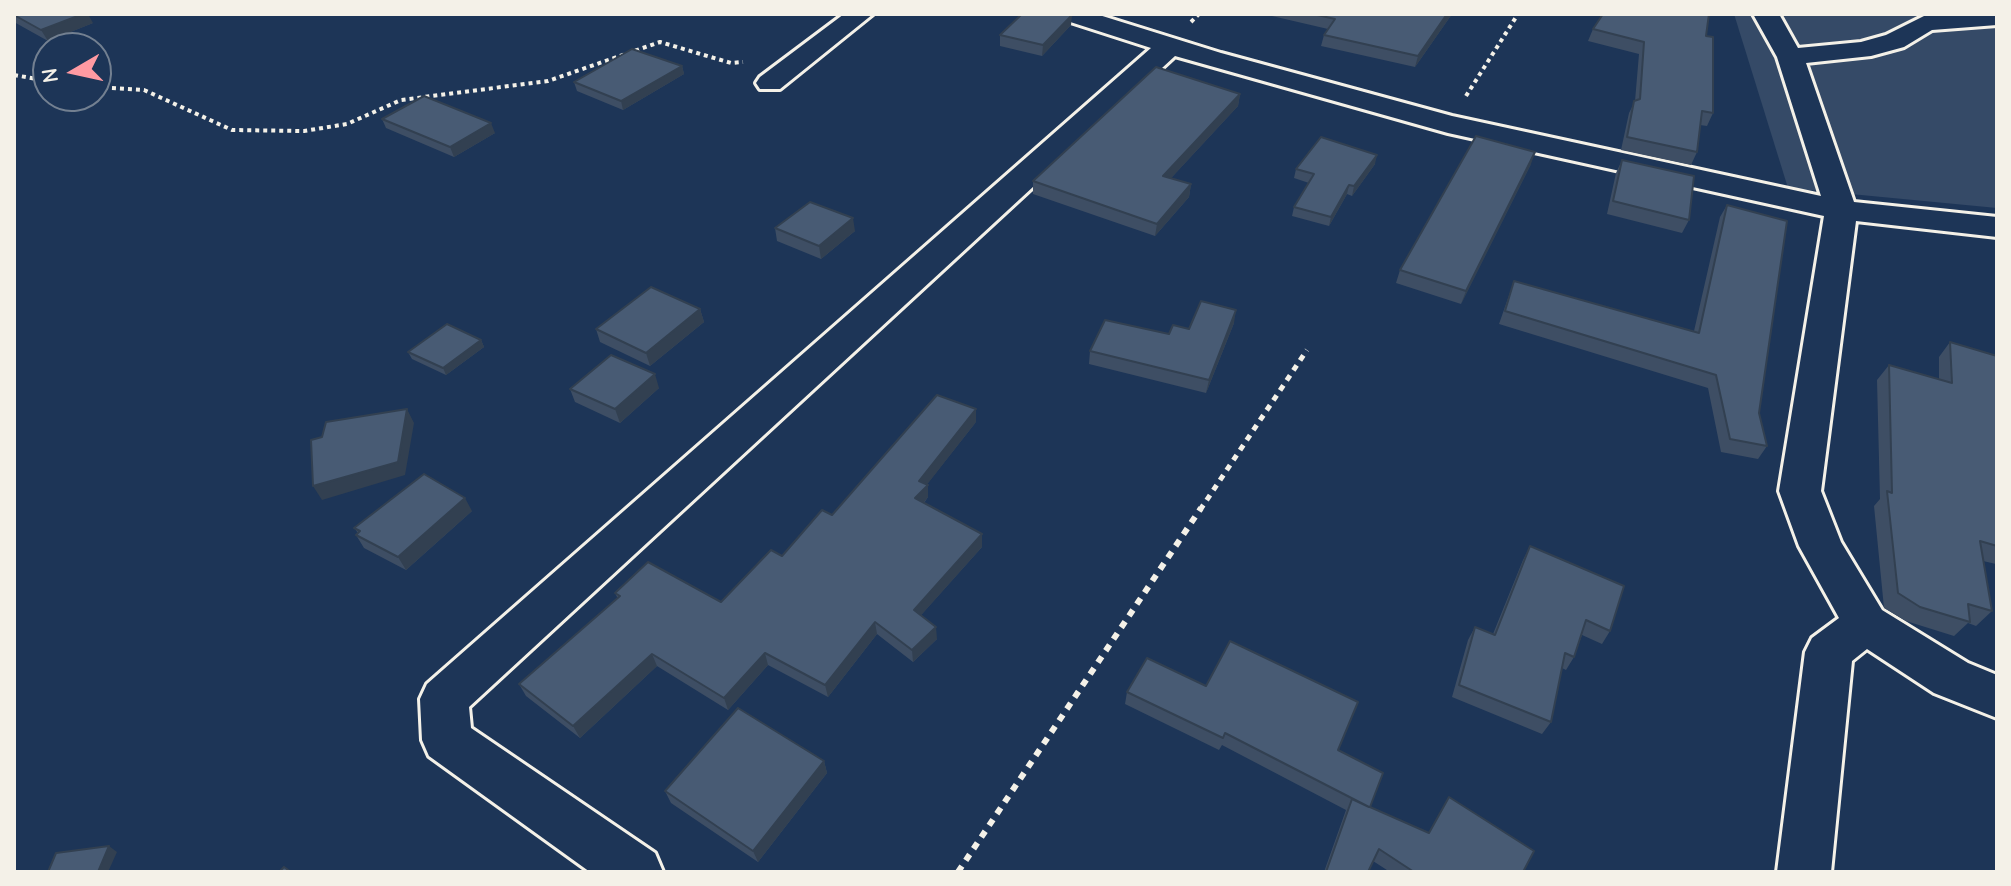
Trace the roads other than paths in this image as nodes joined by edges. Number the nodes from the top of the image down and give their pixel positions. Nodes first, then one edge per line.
1 (860, 14) edge
2 (1070, 14) edge
3 (1766, 14) edge
4 (1997, 17) edge
5 (1172, 44) junction
6 (1790, 57) junction
7 (770, 83) dead end
8 (1841, 210) junction
9 (1997, 227) edge
10 (1866, 624) junction
11 (1997, 697) edge
12 (636, 872) edge
13 (1804, 872) edge

1 - 7 street
2 - 5 street
3 - 6 street
4 - 6 street
5 - 8 street
5 - 12 street
6 - 8 street
8 - 9 street
8 - 10 street
10 - 11 street
10 - 13 street

